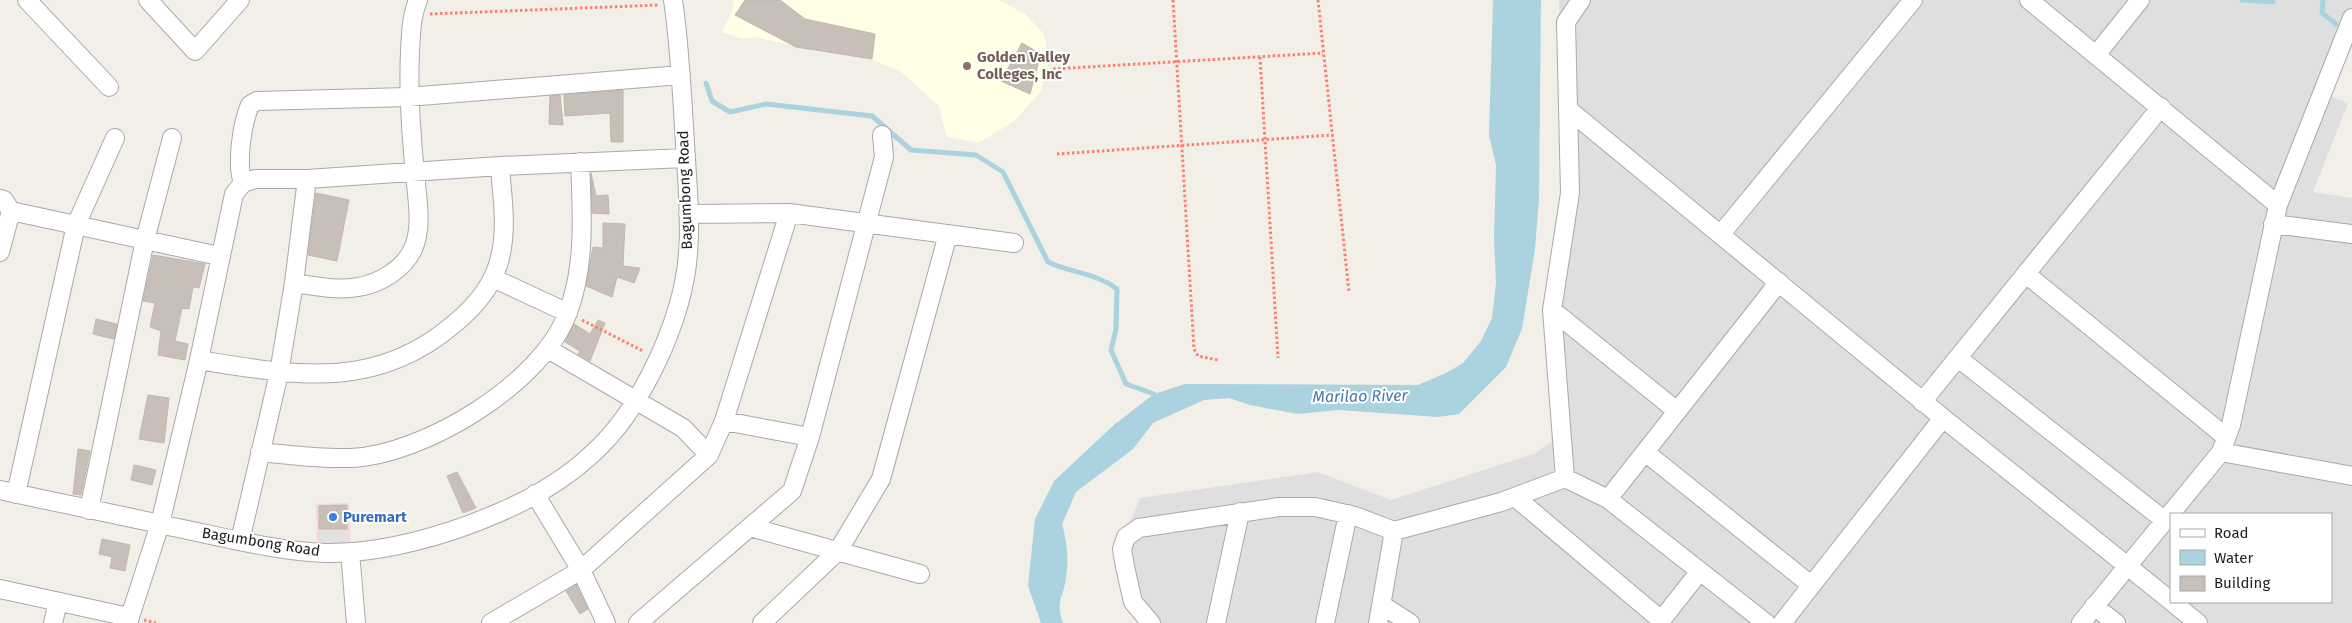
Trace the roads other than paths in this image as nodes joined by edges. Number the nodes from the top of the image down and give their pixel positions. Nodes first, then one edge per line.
1 (27, 0) edge
2 (148, 0) edge
3 (240, 0) edge
4 (1581, 0) edge
5 (1913, 0) edge
6 (2029, 0) edge
7 (2140, 0) edge
8 (674, 2) edge
9 (415, 8) edge
10 (2352, 18) edge
11 (2096, 55) junction
12 (680, 75) junction
13 (109, 87) dead end
14 (408, 97) junction
15 (2161, 107) junction
16 (1569, 110) junction
17 (882, 135) dead end
18 (115, 138) dead end
19 (172, 138) dead end
20 (685, 158) junction
21 (580, 162) junction
22 (500, 166) junction
23 (415, 172) junction
24 (307, 179) junction
25 (243, 183) junction
26 (6, 205) edge
27 (2278, 205) junction
28 (789, 213) junction
29 (688, 214) junction
30 (866, 223) junction
31 (2274, 224) junction
32 (76, 225) junction
33 (948, 234) junction
34 (1722, 234) junction
35 (2352, 234) edge
36 (145, 240) junction
37 (1014, 243) dead end
38 (0, 252) edge
39 (219, 256) junction
40 (2026, 274) junction
41 (493, 278) junction
42 (1779, 282) junction
43 (294, 283) junction
44 (1552, 310) junction
45 (568, 313) junction
46 (548, 350) junction
47 (1958, 358) junction
48 (199, 360) junction
49 (279, 372) junction
50 (635, 400) junction
51 (1922, 402) junction
52 (1677, 411) junction
53 (1943, 418) junction
54 (724, 421) junction
55 (810, 437) junction
56 (2224, 444) junction
57 (260, 452) junction
58 (1645, 452) junction
59 (709, 455) junction
60 (2352, 476) edge
61 (1565, 478) junction
62 (8, 492) edge
63 (535, 494) junction
64 (1515, 497) junction
65 (1608, 499) junction
66 (90, 510) junction
67 (1240, 512) junction
68 (1348, 514) junction
69 (2164, 520) junction
70 (160, 524) junction
71 (750, 527) junction
72 (1394, 531) junction
73 (240, 541) junction
74 (838, 551) junction
75 (350, 552) junction
76 (2127, 565) junction
77 (581, 570) junction
78 (1700, 571) junction
79 (920, 574) dead end
80 (1811, 585) junction
81 (0, 589) edge
82 (2170, 600) edge
83 (58, 602) junction
84 (2173, 603) edge
85 (1382, 605) junction
86 (2094, 606) junction
87 (129, 620) edge
88 (1660, 622) edge
89 (53, 623) edge
90 (356, 623) edge
91 (492, 623) edge
92 (606, 623) edge
93 (638, 623) edge
94 (762, 623) edge
95 (1151, 623) edge
96 (1216, 623) edge
97 (1324, 623) edge
98 (1378, 623) edge
99 (1410, 623) edge
100 (1766, 623) edge
101 (1782, 623) edge
102 (2081, 623) edge
103 (2116, 623) edge
104 (2198, 623) edge

1 - 13 street
2 - 3 street
4 - 16 street
5 - 34 street
6 - 11 street
7 - 11 street
8 - 12 street, Bagumbong Road
9 - 14 street
10 - 27 street
11 - 15 street
12 - 14 street
12 - 20 street, Bagumbong Road
14 - 23 street
14 - 25 street
15 - 27 street
15 - 40 street
16 - 34 street
16 - 44 street
17 - 30 street
18 - 32 street
19 - 36 street
20 - 21 street
20 - 29 street, Bagumbong Road
21 - 22 street
21 - 45 street
22 - 23 street
22 - 41 street
23 - 24 street
23 - 43 street
24 - 25 street
24 - 43 street
25 - 39 street
26 - 32 street
26 - 38 street
27 - 31 street
28 - 29 street
28 - 30 street
28 - 54 street
29 - 50 street, Bagumbong Road
30 - 33 street
30 - 55 street
31 - 35 street
31 - 56 street
32 - 36 street
32 - 62 street
33 - 37 street
33 - 74 street
34 - 42 street
36 - 39 street
36 - 66 street
39 - 48 street
40 - 47 street
40 - 56 street
41 - 45 street
41 - 49 street
42 - 51 street
42 - 52 street
43 - 49 street
44 - 52 street
44 - 61 street
45 - 46 street
46 - 50 street
46 - 57 street
47 - 51 street
47 - 69 street
48 - 49 street
48 - 70 street
49 - 57 street
50 - 59 street
50 - 63 street, Bagumbong Road
51 - 53 street
52 - 58 street
53 - 76 street
53 - 80 street
54 - 55 street
54 - 59 street
55 - 71 street
56 - 60 street
56 - 69 street
57 - 73 street
58 - 65 street
58 - 80 street
59 - 77 street
61 - 64 street
61 - 65 street
62 - 66 street, Bagumbong Road
63 - 75 street, Bagumbong Road
63 - 77 street
64 - 72 street
64 - 88 street
65 - 78 street
66 - 70 street, Bagumbong Road
67 - 68 street
67 - 95 street
67 - 96 street
68 - 72 street
68 - 97 street
69 - 76 street
70 - 73 street, Bagumbong Road
70 - 87 street
71 - 74 street
71 - 93 street
72 - 85 street
73 - 75 street, Bagumbong Road
74 - 79 street
74 - 94 street
75 - 90 street
76 - 82 street
76 - 86 street
77 - 91 street
77 - 92 street
78 - 88 street
78 - 100 street
80 - 101 street
81 - 83 street
83 - 87 street
83 - 89 street
84 - 104 street
85 - 98 street
85 - 99 street
86 - 102 street
86 - 103 street

